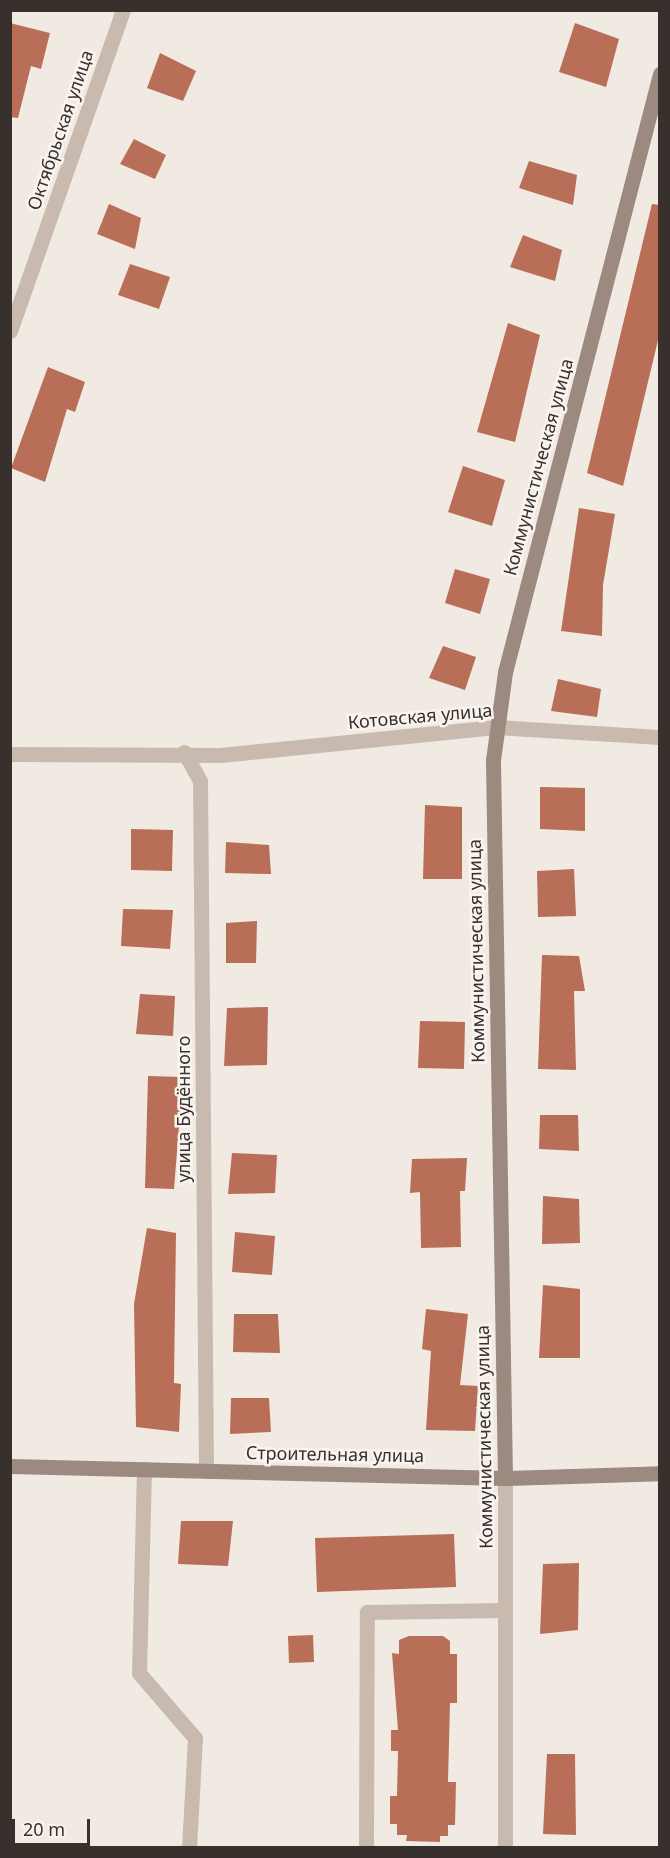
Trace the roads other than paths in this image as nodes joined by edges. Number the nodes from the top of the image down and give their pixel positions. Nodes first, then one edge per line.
1 (123, 10) edge
2 (660, 74) edge
3 (10, 331) edge
4 (496, 727) junction
5 (660, 737) edge
6 (184, 752) junction
7 (10, 754) edge
8 (10, 1466) edge
9 (144, 1469) junction
10 (206, 1471) junction
11 (660, 1473) edge
12 (506, 1478) junction
13 (505, 1610) junction
14 (189, 1848) edge
15 (366, 1848) edge
16 (505, 1848) edge

1 - 3 street, Октябрьская улица
2 - 4 street, Коммунистическая улица
4 - 5 street, Котовская улица
4 - 6 street, Котовская улица
4 - 12 street, Коммунистическая улица
6 - 7 street, Котовская улица
6 - 10 street, улица Будённого
8 - 9 street, Строительная улица
9 - 10 street, Строительная улица
9 - 14 street
10 - 12 street, Строительная улица
11 - 12 street, Строительная улица
12 - 13 street, Коммунистическая улица
13 - 15 street
13 - 16 street, Коммунистическая улица

